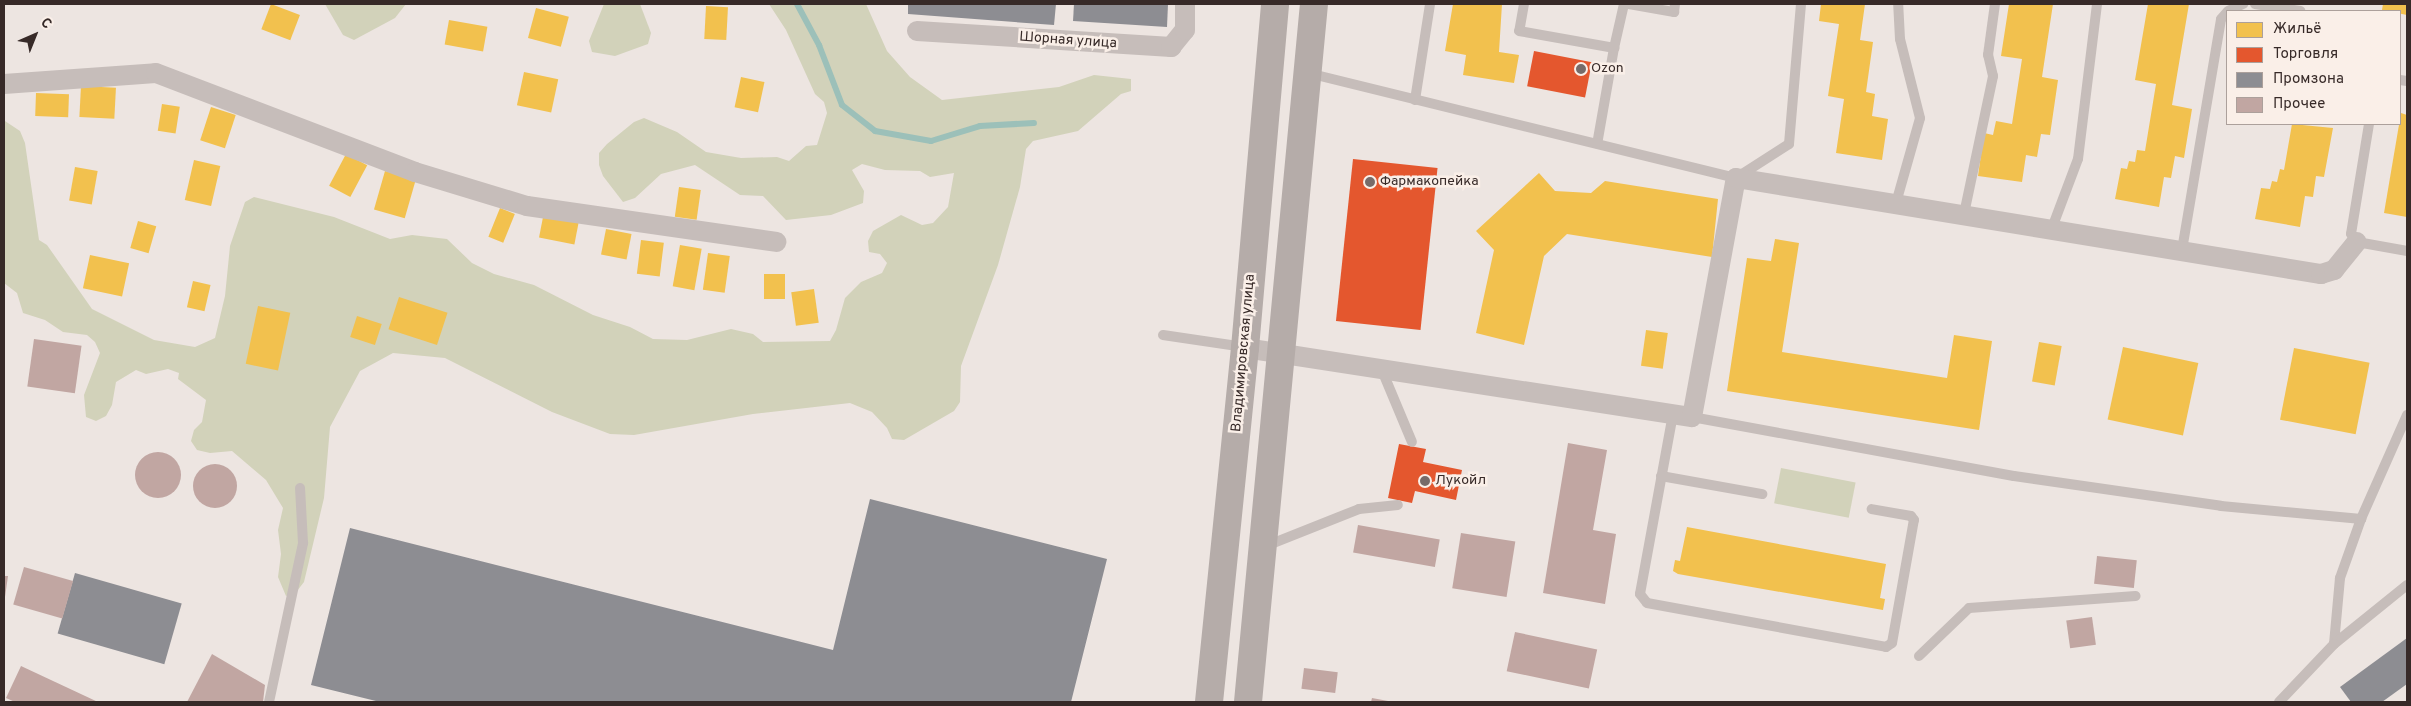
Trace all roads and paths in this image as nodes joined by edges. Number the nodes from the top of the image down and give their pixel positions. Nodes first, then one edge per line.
1 (1185, 4) edge
2 (1275, 4) edge
3 (1314, 4) edge
4 (1430, 4) edge
5 (1524, 4) edge
6 (1624, 4) edge
7 (1629, 4) edge
8 (1676, 4) edge
9 (1801, 4) edge
10 (1898, 4) edge
11 (1995, 4) edge
12 (2097, 4) edge
13 (2243, 4) edge
14 (2256, 4) edge
15 (2232, 10) edge
16 (2294, 10) edge
17 (2226, 14) edge
18 (917, 31) dead end
19 (1614, 48) junction
20 (1307, 73) junction
21 (4, 84) edge
22 (1415, 100) junction
23 (2370, 125) edge
24 (1597, 144) junction
25 (1736, 178) junction
26 (1896, 203) junction
27 (1964, 214) junction
28 (2052, 228) junction
29 (776, 242) dead end
30 (2358, 242) junction
31 (2182, 250) junction
32 (2407, 251) edge
33 (1163, 335) dead end
34 (1245, 348) junction
35 (1281, 353) junction
36 (1381, 368) junction
37 (1682, 415) junction
38 (2407, 415) edge
39 (1412, 442) dead end
40 (1662, 476) junction
41 (300, 488) dead end
42 (1762, 494) dead end
43 (1398, 505) dead end
44 (1872, 509) dead end
45 (2361, 519) junction
46 (1263, 547) junction
47 (2407, 585) edge
48 (2136, 596) dead end
49 (2334, 644) junction
50 (1919, 656) dead end
51 (269, 702) edge
52 (1209, 702) edge
53 (1248, 702) edge
54 (2279, 702) edge

1 - 18 street, Шорная улица
2 - 34 main road, Владимировская улица
3 - 20 main road
4 - 22 lane
5 - 19 lane
6 - 19 lane
7 - 8 lane
9 - 25 lane
10 - 26 lane
11 - 27 lane
12 - 28 lane
13 - 15 lane
14 - 16 lane
17 - 31 lane
19 - 24 lane
20 - 22 lane
20 - 35 main road
21 - 29 street
22 - 24 lane
23 - 30 lane
24 - 25 lane
25 - 26 street
25 - 37 street
26 - 27 street
27 - 28 street
28 - 31 street
30 - 31 street
30 - 32 lane
33 - 34 lane
34 - 35 street
34 - 52 main road, Владимировская улица
35 - 36 street
35 - 46 main road
36 - 37 street
36 - 39 lane
37 - 40 lane
37 - 45 lane
38 - 45 lane
40 - 42 lane
40 - 44 lane
41 - 51 lane
43 - 46 lane
45 - 49 lane
46 - 53 main road
47 - 49 lane
48 - 50 lane
49 - 54 lane

